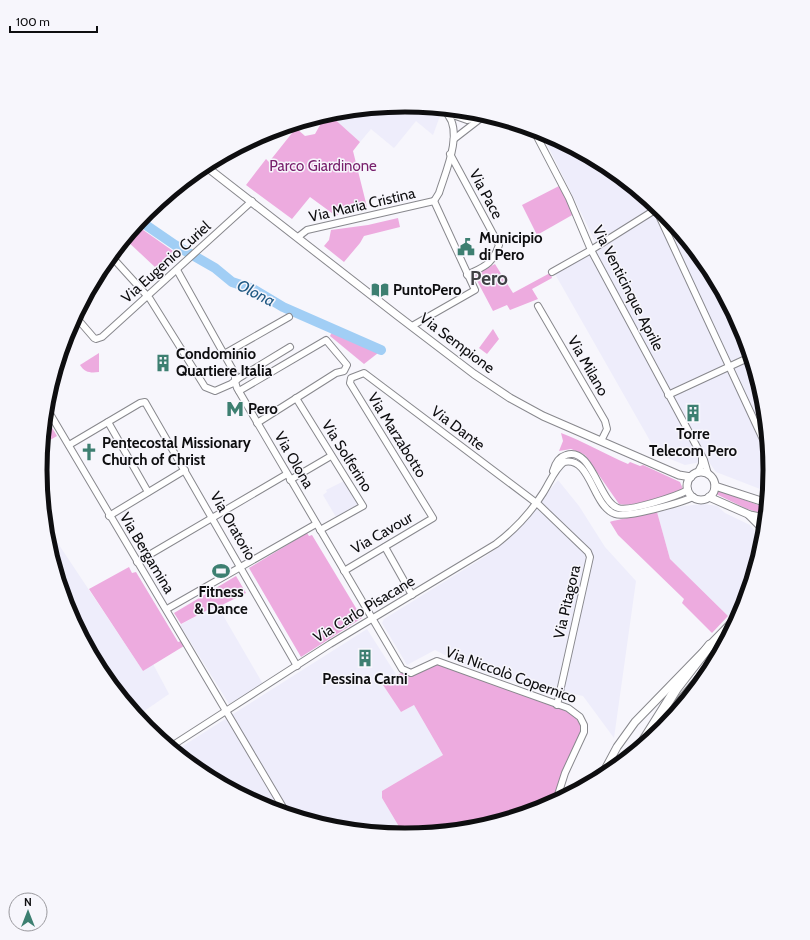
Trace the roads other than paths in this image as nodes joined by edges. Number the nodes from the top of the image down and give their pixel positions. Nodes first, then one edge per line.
1 (448, 115) joint
2 (472, 119) edge
3 (478, 120) edge
4 (537, 137) edge
5 (454, 139) junction
6 (450, 154) junction
7 (209, 170) edge
8 (252, 202) junction
9 (434, 202) junction
10 (652, 211) edge
11 (664, 223) edge
12 (298, 237) junction
13 (591, 250) junction
14 (115, 260) edge
15 (176, 270) junction
16 (552, 272) dead end
17 (467, 275) junction
18 (147, 296) junction
19 (538, 306) dead end
20 (289, 317) dead end
21 (80, 321) edge
22 (412, 326) junction
23 (290, 347) dead end
24 (224, 354) junction
25 (745, 359) edge
26 (729, 366) junction
27 (364, 373) joint
28 (234, 381) junction
29 (239, 391) junction
30 (668, 394) junction
31 (296, 398) junction
32 (51, 416) edge
33 (108, 422) junction
34 (257, 423) junction
35 (761, 435) edge
36 (601, 441) junction
37 (68, 444) junction
38 (331, 456) junction
39 (702, 457) junction
40 (185, 470) junction
41 (698, 472) junction
42 (553, 474) junction
43 (708, 474) junction
44 (679, 475) junction
45 (289, 477) junction
46 (691, 477) junction
47 (715, 486) junction
48 (688, 487) junction
49 (148, 492) junction
50 (693, 497) junction
51 (709, 497) junction
52 (761, 501) edge
53 (536, 503) junction
54 (745, 513) junction
55 (109, 516) junction
56 (760, 517) edge
57 (213, 518) junction
58 (433, 518) joint
59 (316, 524) junction
60 (759, 525) edge
61 (320, 530) junction
62 (385, 547) junction
63 (137, 562) junction
64 (241, 567) junction
65 (344, 571) junction
66 (412, 595) junction
67 (167, 609) junction
68 (372, 619) junction
69 (726, 628) edge
70 (710, 644) junction
71 (297, 666) junction
72 (557, 705) junction
73 (228, 711) junction
74 (648, 732) edge
75 (175, 744) edge
76 (607, 766) edge
77 (559, 793) edge
78 (283, 806) edge

1 - 2 street
1 - 5 street
3 - 5 street
4 - 13 street, Via Venticinque Aprile
5 - 6 street
6 - 9 street
6 - 17 street, Via Pace
7 - 8 main road, Via Sempione
8 - 12 main road, Via Sempione
8 - 15 street, Via Eugenio Curiel
9 - 12 street, Via Maria Cristina
9 - 17 street
10 - 13 street
11 - 26 street
12 - 22 main road, Via Sempione
13 - 16 street
13 - 30 street, Via Venticinque Aprile
14 - 18 street
15 - 18 street, Via Eugenio Curiel
15 - 24 street, Via Olona
17 - 22 street
18 - 21 street, Via Eugenio Curiel
18 - 28 street
19 - 36 street, Via Milano
20 - 24 street
22 - 36 main road, Via Sempione
23 - 28 street
24 - 28 street, Via Olona
25 - 26 street
26 - 30 street
26 - 35 street
27 - 53 street, Via Dante
27 - 58 street, Via Marzabotto
28 - 29 street, Via Olona
29 - 31 street
29 - 34 street, Via Olona
30 - 39 street, Via Venticinque Aprile
31 - 34 street
31 - 38 street, Via Solferino
32 - 37 street, Via Bergamina
33 - 37 street
33 - 40 street, Via Oratorio
33 - 49 street
34 - 45 street, Via Olona
36 - 44 main road, Via Sempione
37 - 55 street, Via Bergamina
38 - 45 street
38 - 61 street, Via Solferino
39 - 41 street
39 - 43 street, Via Venticinque Aprile
40 - 49 street
40 - 57 street, Via Oratorio
41 - 43 main road
41 - 46 main road
42 - 48 street, Via Carlo Pisacane
42 - 50 street, Via Carlo Pisacane
42 - 53 street, Via Carlo Pisacane
43 - 47 main road
44 - 46 main road, Via Sempione
44 - 48 main road, Via Sempione
45 - 57 street
45 - 59 street, Via Olona
46 - 48 main road
47 - 51 main road
47 - 52 main road
48 - 50 main road, Via Sempione
49 - 55 street
50 - 51 main road
51 - 54 main road
53 - 66 street, Via Carlo Pisacane
53 - 72 street, Via Pitagora
54 - 56 main road
54 - 60 main road
55 - 63 street, Via Bergamina
57 - 63 street
57 - 64 street, Via Oratorio
58 - 62 street, Via Cavour
59 - 61 street, Via Olona
59 - 64 street
61 - 65 street, Via Olona
62 - 65 street, Via Cavour
62 - 66 street
63 - 67 street, Via Bergamina
64 - 67 street
64 - 71 street, Via Oratorio
65 - 68 street, Via Olona
66 - 68 street, Via Carlo Pisacane
67 - 73 street, Via Bergamina
68 - 71 street, Via Carlo Pisacane
68 - 72 street, Via Niccolò Copernico
69 - 70 main road
70 - 74 highway
70 - 76 main road
71 - 73 street, Via Carlo Pisacane
72 - 77 street, Via Niccolò Copernico
73 - 75 street, Via Carlo Pisacane
73 - 78 street, Via Bergamina

